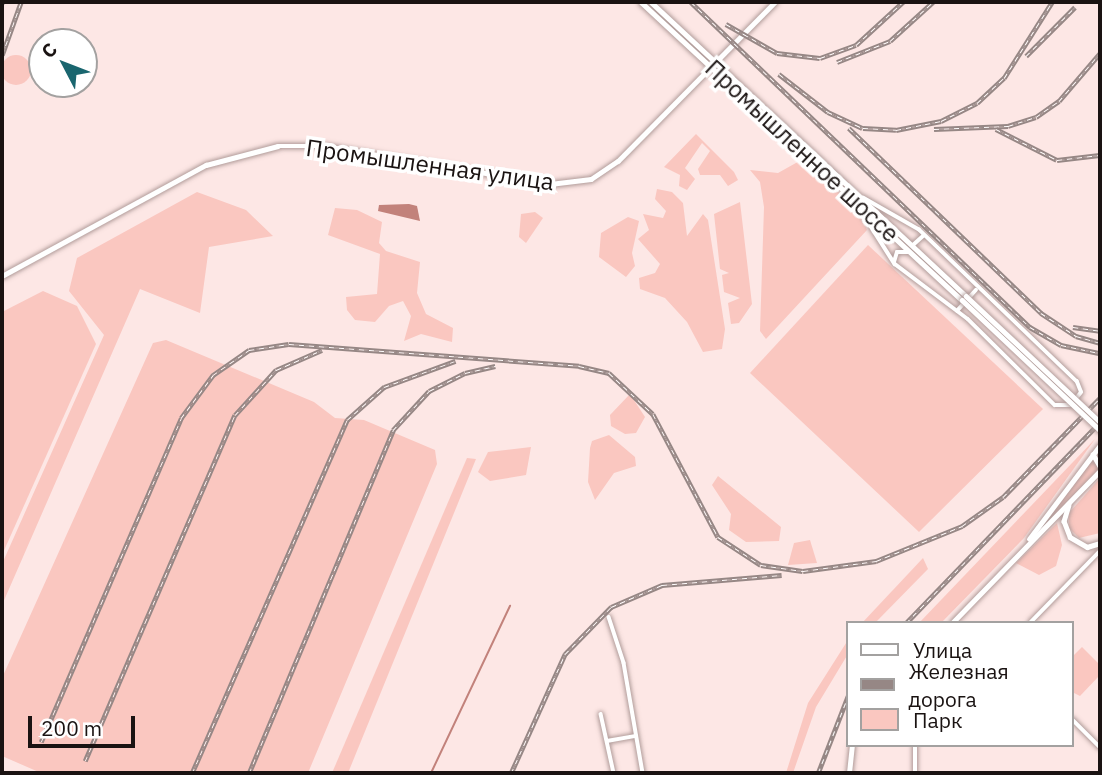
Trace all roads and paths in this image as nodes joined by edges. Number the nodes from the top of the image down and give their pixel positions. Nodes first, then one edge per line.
1 (641, 2) edge
2 (651, 2) edge
3 (775, 2) edge
4 (716, 61) junction
5 (711, 66) junction
6 (861, 197) junction
7 (856, 202) junction
8 (926, 237) junction
9 (912, 250) junction
10 (895, 264) junction
11 (2, 276) edge
12 (976, 290) junction
13 (964, 298) junction
14 (957, 311) junction
15 (1100, 422) edge
16 (1100, 429) edge
17 (1100, 444) edge
18 (1095, 450) junction
19 (1100, 468) edge
20 (1076, 496) junction
21 (1100, 543) edge
22 (1100, 551) edge
23 (1016, 556) junction
24 (609, 617) dead end
25 (954, 621) edge
26 (1032, 621) edge
27 (601, 714) dead end
28 (1074, 721) edge
29 (636, 736) junction
30 (607, 741) junction
31 (852, 747) edge
32 (915, 747) edge
33 (1100, 747) edge
34 (614, 773) edge
35 (643, 773) edge
36 (849, 773) edge
37 (915, 773) edge

1 - 5 main road, Промышленное шоссе
2 - 4 main road, Промышленное шоссе
3 - 4 main road, Промышленная улица
4 - 5 main road, Промышленная улица
4 - 6 main road, Промышленное шоссе
5 - 7 main road, Промышленное шоссе
5 - 11 main road, Промышленная улица
6 - 8 street
6 - 9 main road, Промышленное шоссе
7 - 9 main road, Промышленное шоссе
7 - 10 street
8 - 9 street
8 - 12 street
9 - 10 street
9 - 13 main road, Промышленное шоссе
10 - 14 street
12 - 14 street
12 - 14 street
13 - 15 main road, bridge
13 - 16 main road, bridge
17 - 18 main road
18 - 19 main road
18 - 23 main road
19 - 20 main road
20 - 21 main road
20 - 23 main road
22 - 26 street
23 - 25 main road
24 - 29 street
27 - 30 street
28 - 33 street
29 - 30 street
29 - 35 street
30 - 34 street
31 - 36 main road
32 - 37 street

